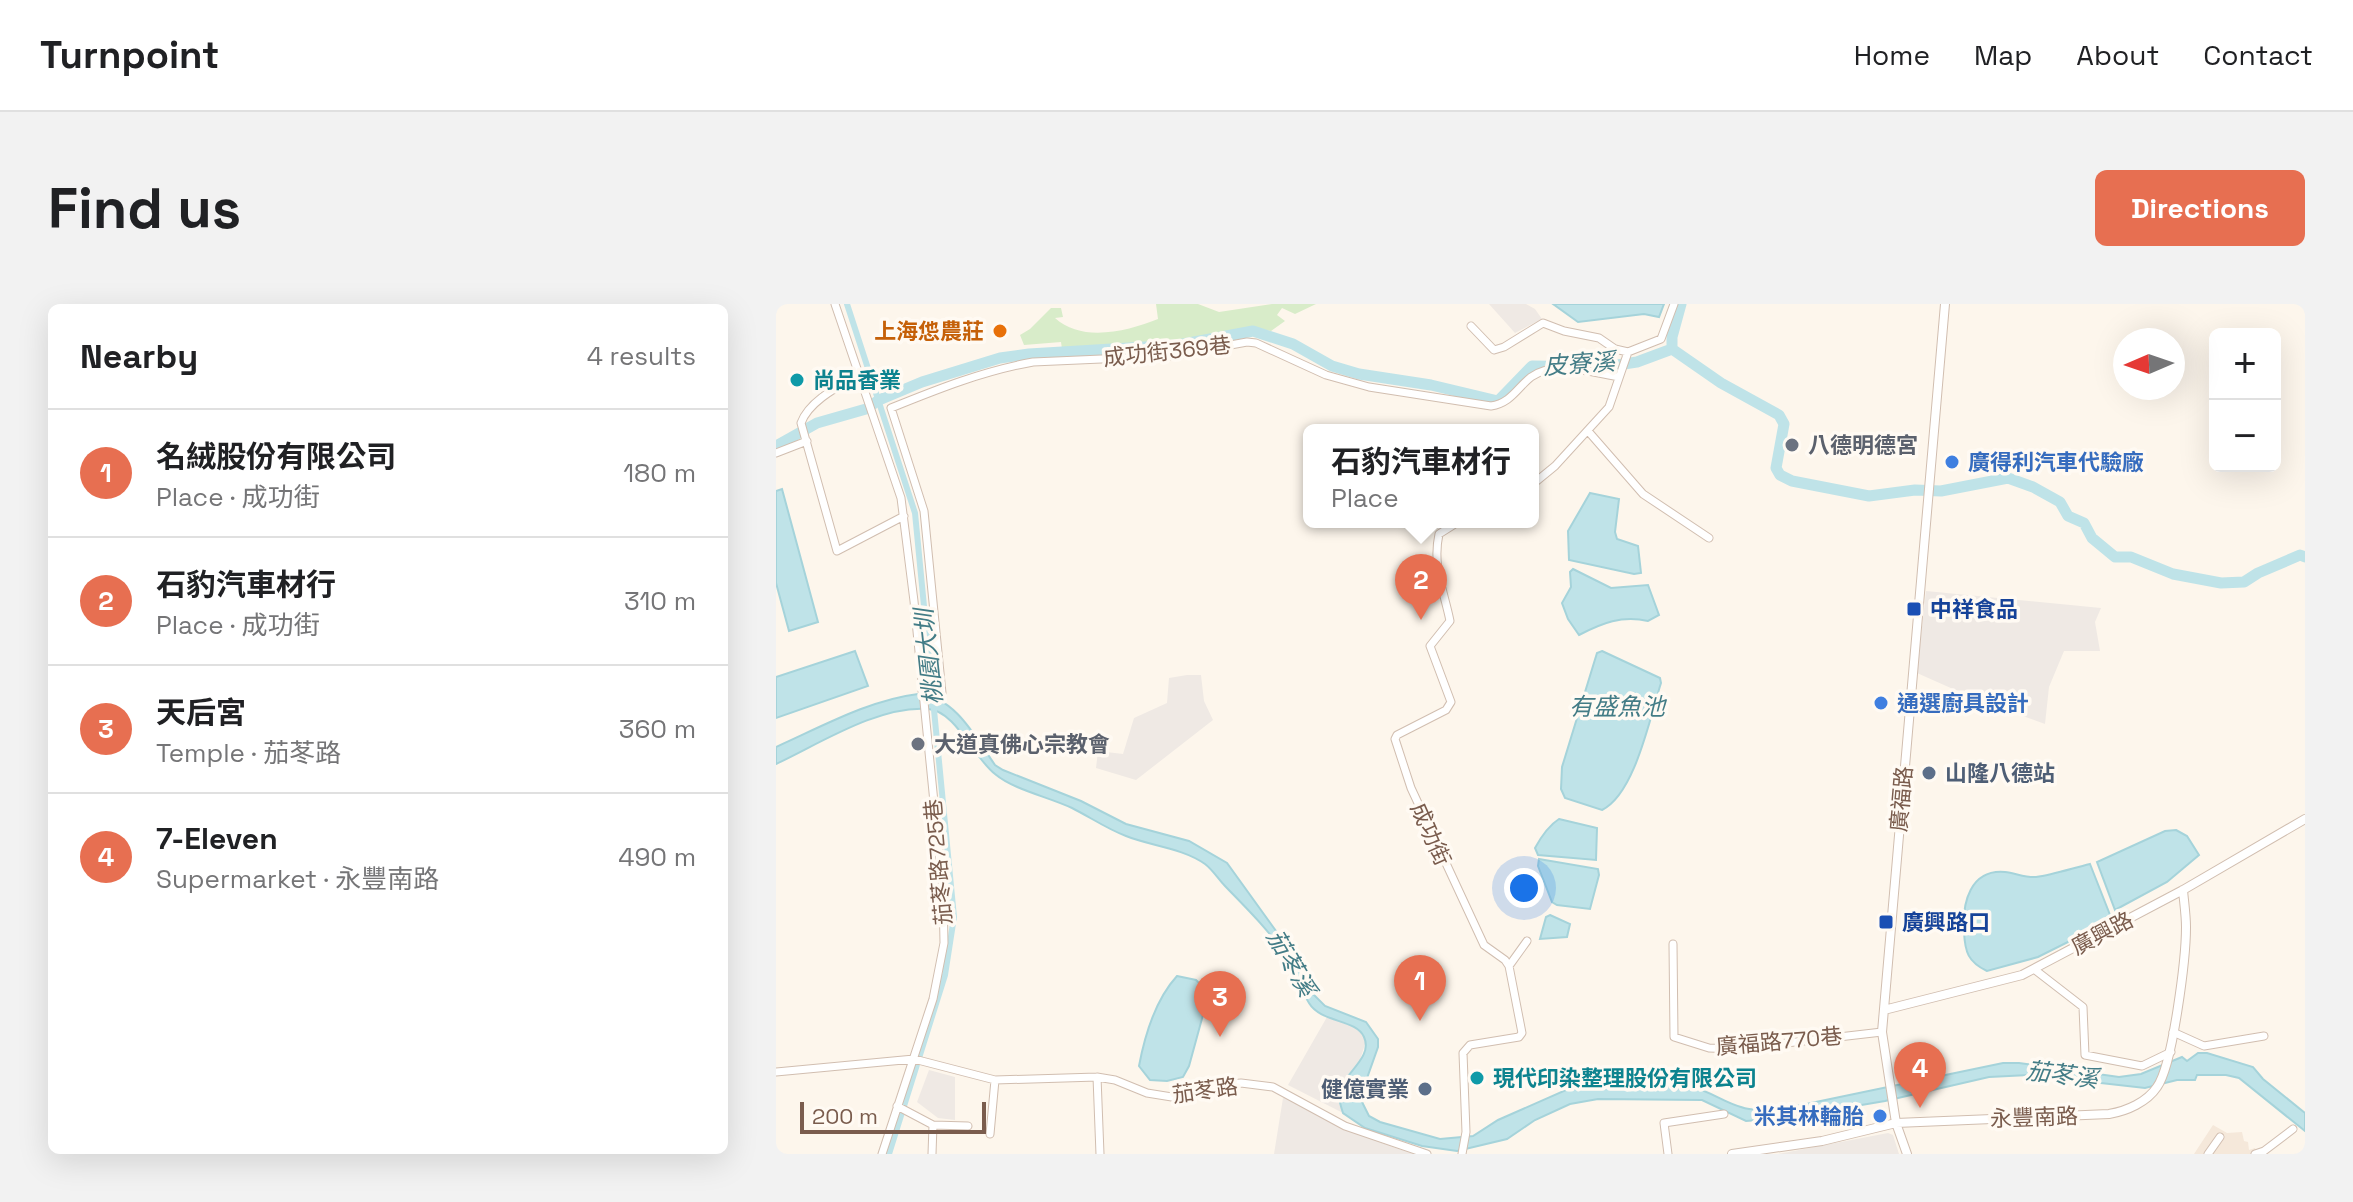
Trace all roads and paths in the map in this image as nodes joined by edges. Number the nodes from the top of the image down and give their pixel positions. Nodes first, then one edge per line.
1 (835, 304) edge
2 (1674, 304) edge
3 (1945, 304) edge
4 (1471, 326) dead end
5 (1627, 354) junction
6 (858, 375) junction
7 (1619, 377) junction
8 (1588, 431) junction
9 (806, 439) junction
10 (776, 453) edge
11 (1539, 479) edge
12 (904, 516) junction
13 (1448, 528) edge
14 (1709, 538) dead end
15 (922, 691) junction
16 (2305, 819) edge
17 (2183, 890) junction
18 (1527, 941) dead end
19 (1673, 944) dead end
20 (1509, 966) junction
21 (2034, 969) junction
22 (1884, 1010) junction
23 (1882, 1032) junction
24 (2173, 1032) junction
25 (2264, 1036) dead end
26 (2171, 1052) junction
27 (915, 1057) junction
28 (776, 1072) edge
29 (1097, 1077) junction
30 (995, 1080) junction
31 (899, 1107) junction
32 (1724, 1114) dead end
33 (1896, 1123) junction
34 (933, 1125) junction
35 (968, 1126) dead end
36 (2293, 1129) dead end
37 (990, 1134) dead end
38 (2220, 1137) dead end
39 (1462, 1152) edge
40 (882, 1154) edge
41 (932, 1154) edge
42 (1100, 1154) edge
43 (1427, 1154) edge
44 (1668, 1154) edge
45 (1732, 1154) edge
46 (1907, 1154) edge
47 (2208, 1154) edge
48 (2257, 1154) edge

1 - 6 street, 茄苳路725巷
2 - 5 street
3 - 22 street, 廣福路
4 - 5 street
5 - 7 street
6 - 9 street
6 - 12 street, 茄苳路725巷
7 - 8 street
7 - 15 street, 成功街369巷
8 - 11 street
8 - 14 street
9 - 10 street
9 - 12 street
12 - 15 street, 茄苳路725巷
13 - 20 street, 成功街
15 - 27 street, 茄苳路725巷
16 - 17 street, 廣興路
17 - 21 street, 廣興路
17 - 24 street
18 - 20 street
19 - 23 street, 廣福路770巷
20 - 39 street
21 - 22 street, 廣興路
21 - 26 street
22 - 23 street, 廣福路
23 - 33 street, 廣福路
24 - 25 street
24 - 26 street
26 - 33 street, 永豐南路
27 - 28 street
27 - 30 street, 茄苳路
27 - 31 street, 茄苳路725巷
29 - 30 street, 茄苳路
29 - 42 street
29 - 43 street, 茄苳路
30 - 37 street
31 - 34 street
31 - 40 street, 茄苳路725巷
32 - 44 street
33 - 45 street, 永豐南路
33 - 46 street
34 - 35 street
34 - 41 street
36 - 48 street
38 - 47 street

